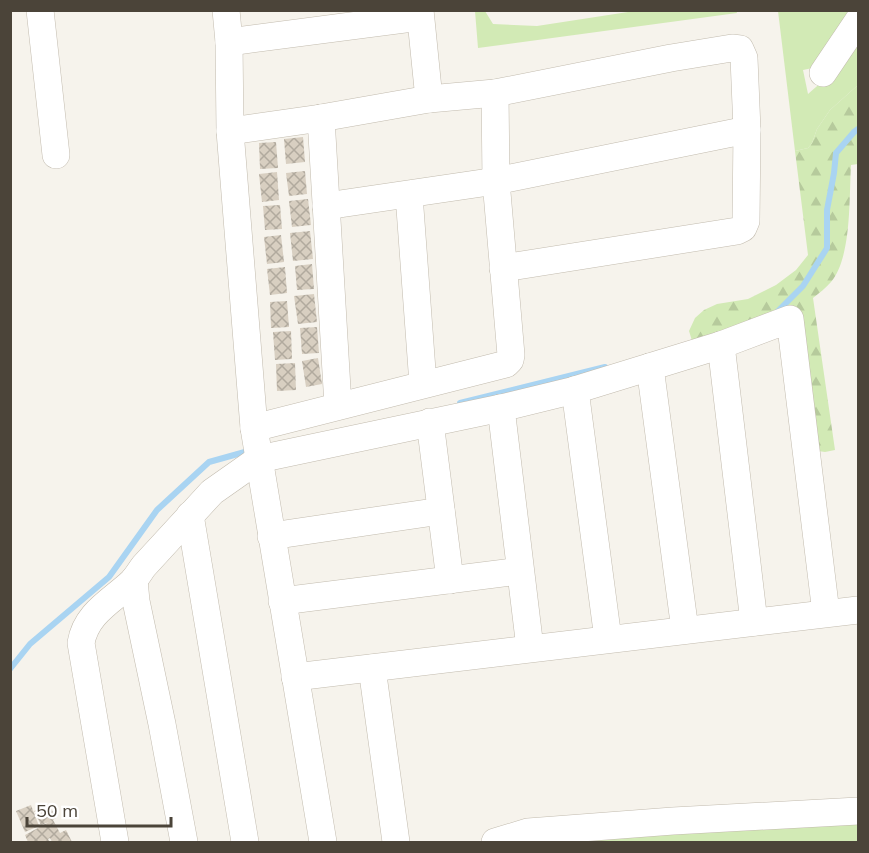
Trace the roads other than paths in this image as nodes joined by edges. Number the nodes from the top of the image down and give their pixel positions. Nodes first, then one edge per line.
1 (40, 10) edge
2 (226, 10) edge
3 (420, 14) edge
4 (858, 21) edge
5 (229, 42) junction
6 (823, 73) dead end
7 (495, 93) junction
8 (429, 99) junction
9 (321, 118) junction
10 (747, 130) junction
11 (230, 131) junction
12 (56, 155) dead end
13 (496, 181) junction
14 (409, 195) junction
15 (327, 206) junction
16 (503, 268) junction
17 (721, 345) junction
18 (650, 367) junction
19 (423, 384) junction
20 (575, 390) junction
21 (338, 406) junction
22 (501, 408) junction
23 (430, 422) junction
24 (256, 443) junction
25 (441, 511) junction
26 (190, 515) junction
27 (271, 536) junction
28 (520, 571) junction
29 (134, 580) junction
30 (450, 580) junction
31 (282, 601) junction
32 (858, 610) edge
33 (826, 613) junction
34 (753, 622) junction
35 (685, 630) junction
36 (608, 639) junction
37 (530, 648) junction
38 (372, 668) junction
39 (295, 677) junction
40 (858, 811) edge
41 (115, 843) edge
42 (184, 843) edge
43 (245, 843) edge
44 (323, 843) edge
45 (396, 843) edge
46 (495, 843) edge

1 - 12 street
2 - 5 street
3 - 5 street
3 - 8 street
4 - 6 street
5 - 11 street
7 - 8 street
7 - 10 street
7 - 13 street
8 - 9 street
9 - 11 street
9 - 15 street
10 - 13 street
10 - 16 street
11 - 24 street
13 - 14 street
13 - 16 street
14 - 15 street
14 - 19 street
15 - 21 street
16 - 19 street
17 - 18 street
17 - 33 street
17 - 34 street
18 - 20 street
18 - 35 street
19 - 21 street
20 - 22 street
20 - 36 street
21 - 24 street
22 - 23 street
22 - 28 street
23 - 24 street
23 - 25 street
24 - 26 street
24 - 27 street
25 - 27 street
25 - 30 street
26 - 29 street
26 - 43 street
27 - 31 street
28 - 30 street
28 - 37 street
29 - 41 street
29 - 42 street
30 - 31 street
31 - 39 street
32 - 33 street
33 - 34 street
34 - 35 street
35 - 36 street
36 - 37 street
37 - 38 street
38 - 39 street
38 - 45 street
39 - 44 street
40 - 46 street

